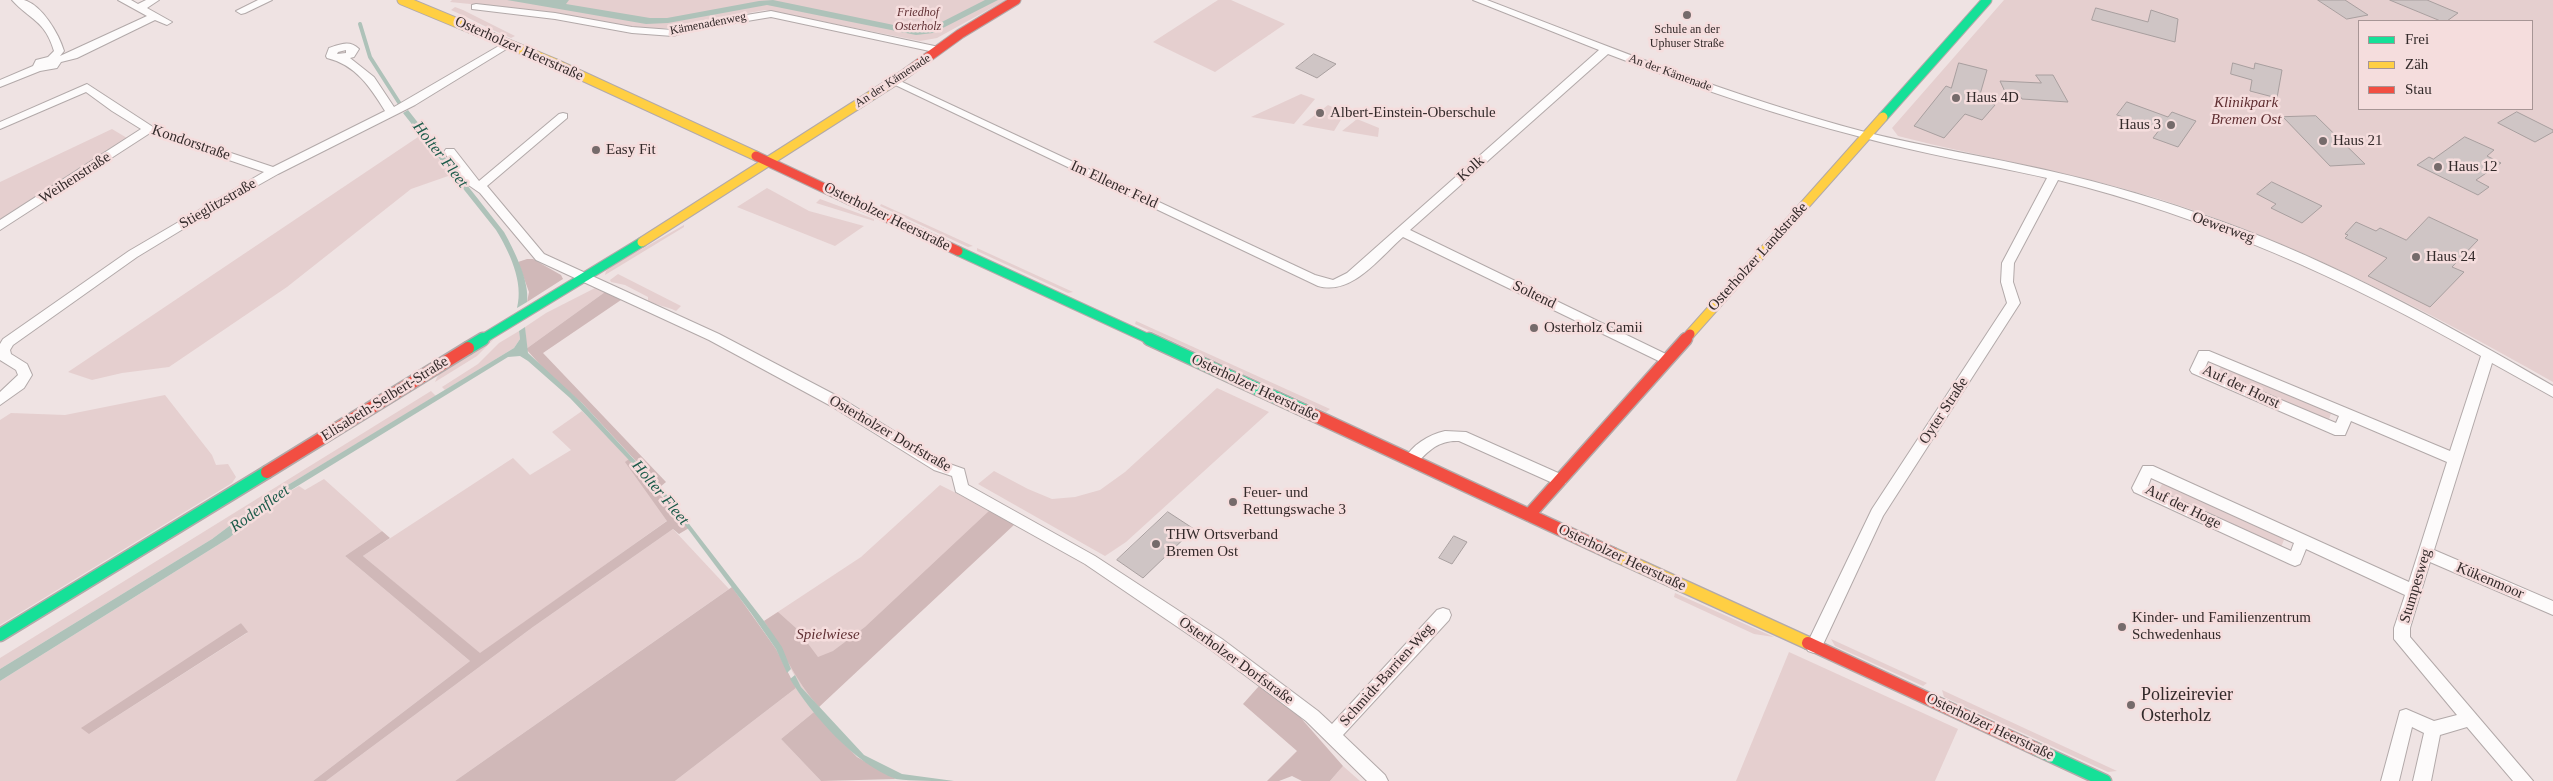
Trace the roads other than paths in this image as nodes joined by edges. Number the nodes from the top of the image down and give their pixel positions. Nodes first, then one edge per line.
1 (123, 0) edge
2 (154, 0) edge
3 (267, 0) edge
4 (402, 0) edge
5 (1016, 0) edge
6 (1478, 0) edge
7 (1986, 0) edge
8 (23, 1) edge
9 (476, 7) dead end
10 (138, 8) junction
11 (241, 11) dead end
12 (155, 16) junction
13 (167, 22) dead end
14 (509, 43) junction
15 (939, 50) junction
16 (1606, 50) junction
17 (343, 58) dead end
18 (54, 60) junction
19 (2, 80) edge
20 (894, 82) junction
21 (391, 112) junction
22 (564, 116) dead end
23 (0, 126) edge
24 (149, 130) junction
25 (1866, 135) junction
26 (450, 152) dead end
27 (769, 161) junction
28 (274, 172) junction
29 (2054, 176) junction
30 (480, 186) junction
31 (0, 226) edge
32 (1402, 231) junction
33 (586, 276) junction
34 (1334, 285) joint
35 (2488, 354) junction
36 (1666, 360) junction
37 (2553, 392) edge
38 (0, 400) edge
39 (2347, 414) junction
40 (2455, 459) junction
41 (1411, 460) junction
42 (1560, 480) junction
43 (1529, 515) junction
44 (2302, 541) junction
45 (2426, 553) junction
46 (2414, 592) junction
47 (2553, 608) edge
48 (1443, 615) dead end
49 (0, 635) edge
50 (1814, 646) junction
51 (2470, 719) junction
52 (2433, 729) junction
53 (1332, 736) junction
54 (1379, 781) edge
55 (2105, 781) edge
56 (2390, 781) edge
57 (2422, 781) edge
58 (2524, 781) edge

1 - 10 street
2 - 10 street
3 - 11 street
4 - 14 main road, Osterholzer Heerstraße
5 - 15 main road, An der Kämenade
6 - 16 street, An der Kämenade
7 - 25 main road, Osterholzer Landstraße
8 - 18 street
9 - 15 street, Kämenadenweg
10 - 12 street
12 - 13 street
12 - 18 street
14 - 21 street, Stieglitzstraße
14 - 27 main road, Osterholzer Heerstraße
15 - 20 main road, An der Kämenade
16 - 25 street, An der Kämenade
16 - 32 street, Kolk
17 - 21 street
18 - 19 street
20 - 27 main road, An der Kämenade
20 - 34 street, Im Ellener Feld
21 - 28 street, Stieglitzstraße
22 - 30 street
23 - 24 street, Kondorstraße
24 - 28 street, Kondorstraße
24 - 31 street, Weihenstraße
25 - 29 street, Oewerweg
25 - 36 main road, Osterholzer Landstraße
26 - 30 street, Osterholzer Dorfstraße
27 - 33 main road, Elisabeth-Selbert-Straße
27 - 41 main road, Osterholzer Heerstraße
28 - 38 street, Stieglitzstraße
29 - 35 street, Oewerweg
29 - 50 street, Oyter Straße
30 - 33 street, Osterholzer Dorfstraße
32 - 34 street, Kolk
32 - 36 street, Soltend
33 - 49 main road, Elisabeth-Selbert-Straße
33 - 53 street, Osterholzer Dorfstraße
35 - 37 street, Oewerweg
35 - 40 street, Stumpesweg
36 - 42 main road, Osterholzer Landstraße
39 - 39 street, Auf der Horst
39 - 40 street, Auf der Horst
40 - 45 street, Stumpesweg
41 - 42 street
41 - 43 main road, Osterholzer Heerstraße
42 - 43 main road, Osterholzer Landstraße
43 - 50 main road, Osterholzer Heerstraße
44 - 44 street, Auf der Hoge
44 - 46 street, Auf der Hoge
45 - 46 street, Stumpesweg
45 - 47 street, Kükenmoor
46 - 51 street, Stumpesweg
48 - 53 street, Schmidt-Barrien-Weg
50 - 55 main road, Osterholzer Heerstraße
51 - 52 street
51 - 58 street, Stumpesweg
52 - 56 street
52 - 57 street
53 - 54 street, Osterholzer Dorfstraße

